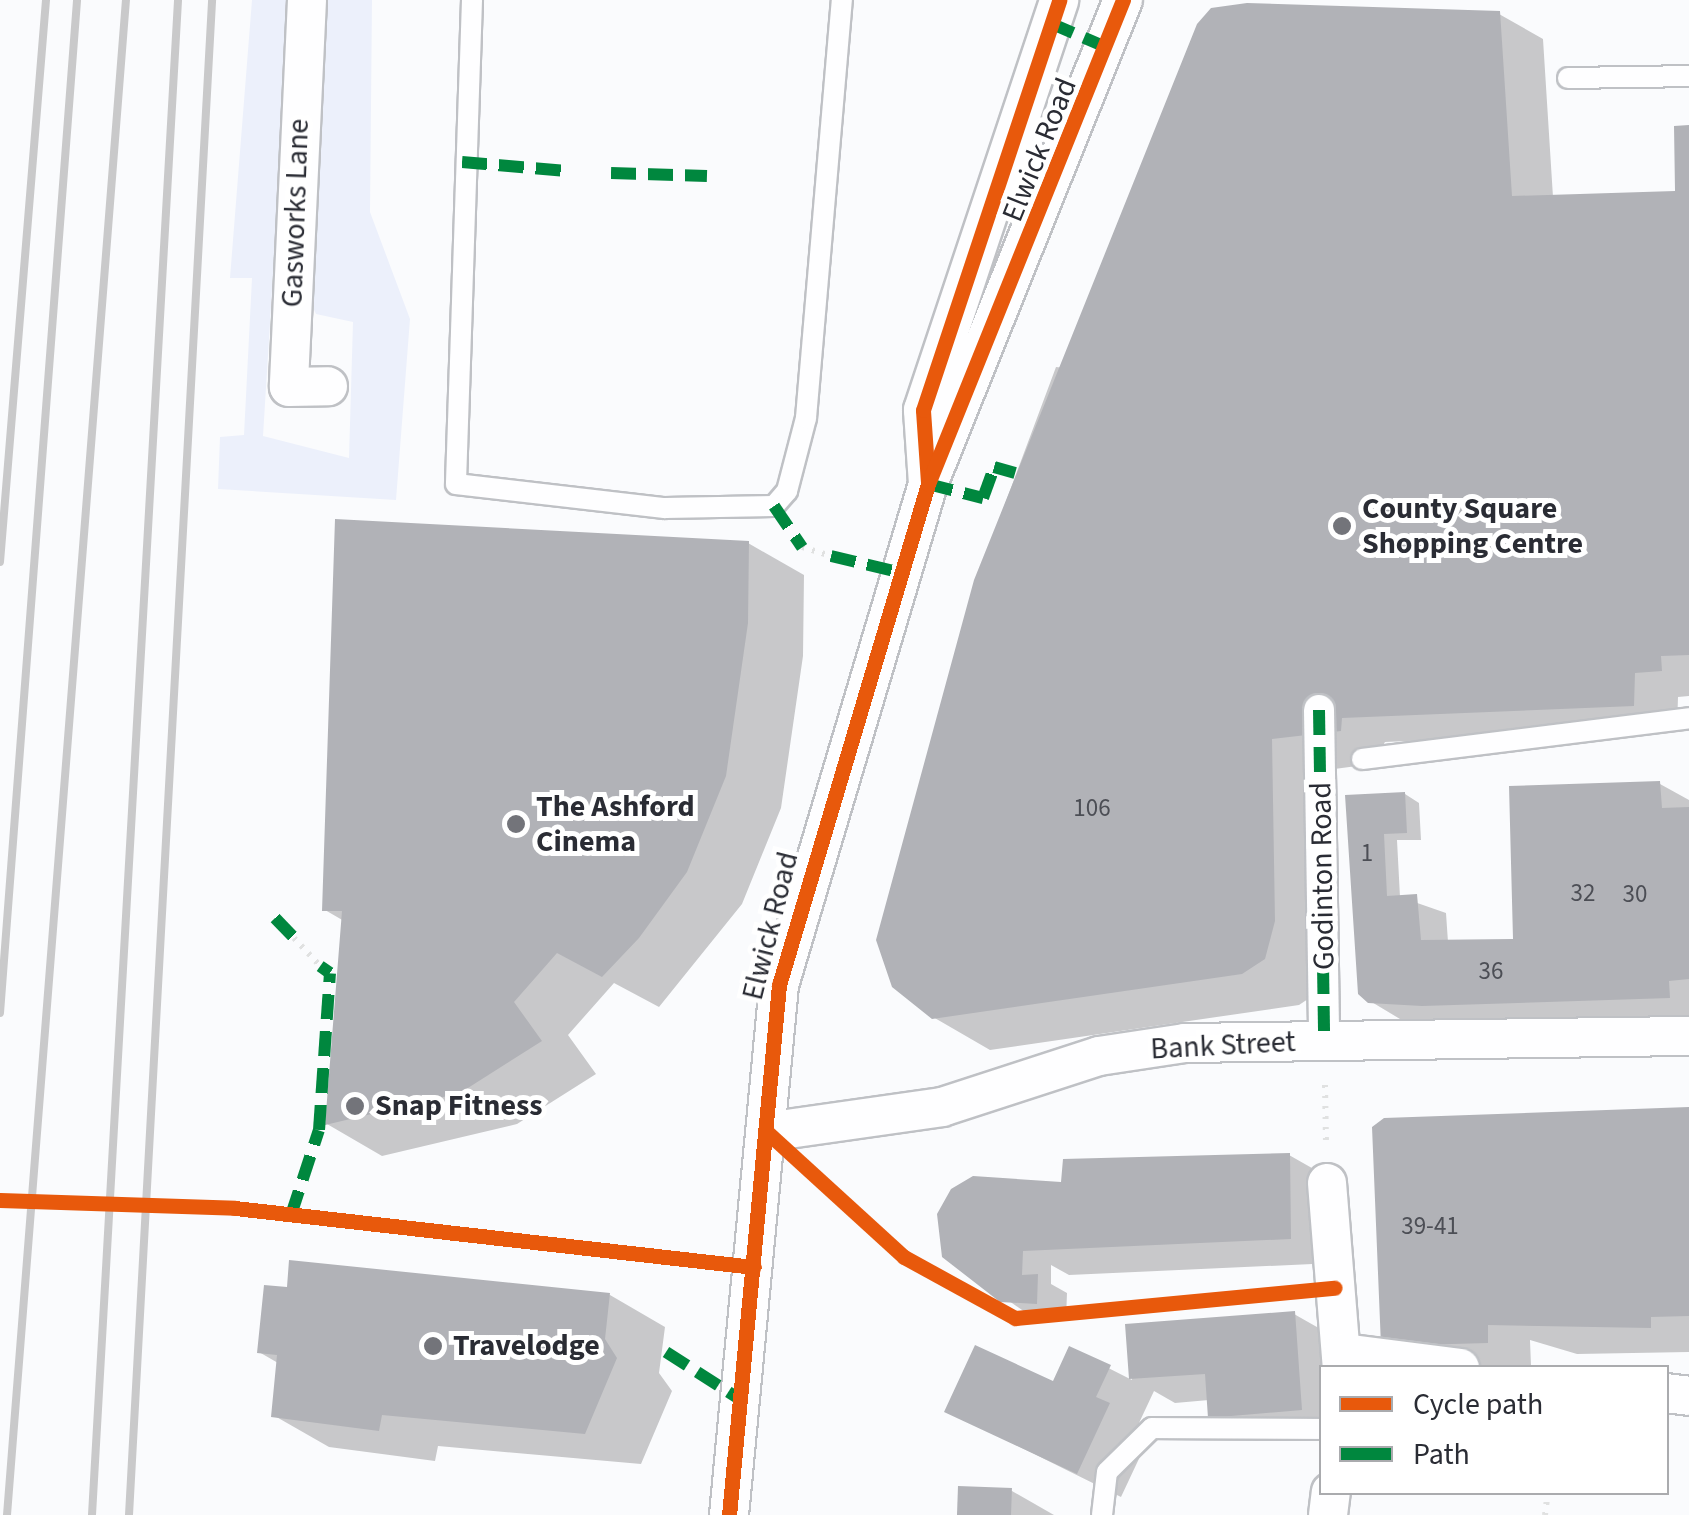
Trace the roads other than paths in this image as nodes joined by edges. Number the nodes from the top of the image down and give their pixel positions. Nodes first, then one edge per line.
1 (308, 0) edge
2 (472, 0) edge
3 (842, 0) edge
4 (1060, 0) edge
5 (1122, 0) edge
6 (1689, 76) edge
7 (1568, 78) dead end
8 (328, 386) dead end
9 (928, 484) junction
10 (1319, 710) dead end
11 (1689, 718) edge
12 (1362, 759) dead end
13 (1689, 1036) edge
14 (1324, 1042) junction
15 (767, 1132) junction
16 (1326, 1183) road end
17 (1343, 1360) edge
18 (1416, 1365) edge
19 (1319, 1428) edge
20 (728, 1515) edge
21 (1102, 1515) edge

1 - 8 street, Gasworks Lane
2 - 3 lane
4 - 9 street, Elwick Road
5 - 9 street, Elwick Road
6 - 7 lane
9 - 15 street, Elwick Road
10 - 14 street, Godinton Road
11 - 12 lane
13 - 14 street, Bank Street
14 - 15 street, Bank Street
15 - 20 street, Elwick Road
16 - 17 street
17 - 18 street
19 - 21 lane

